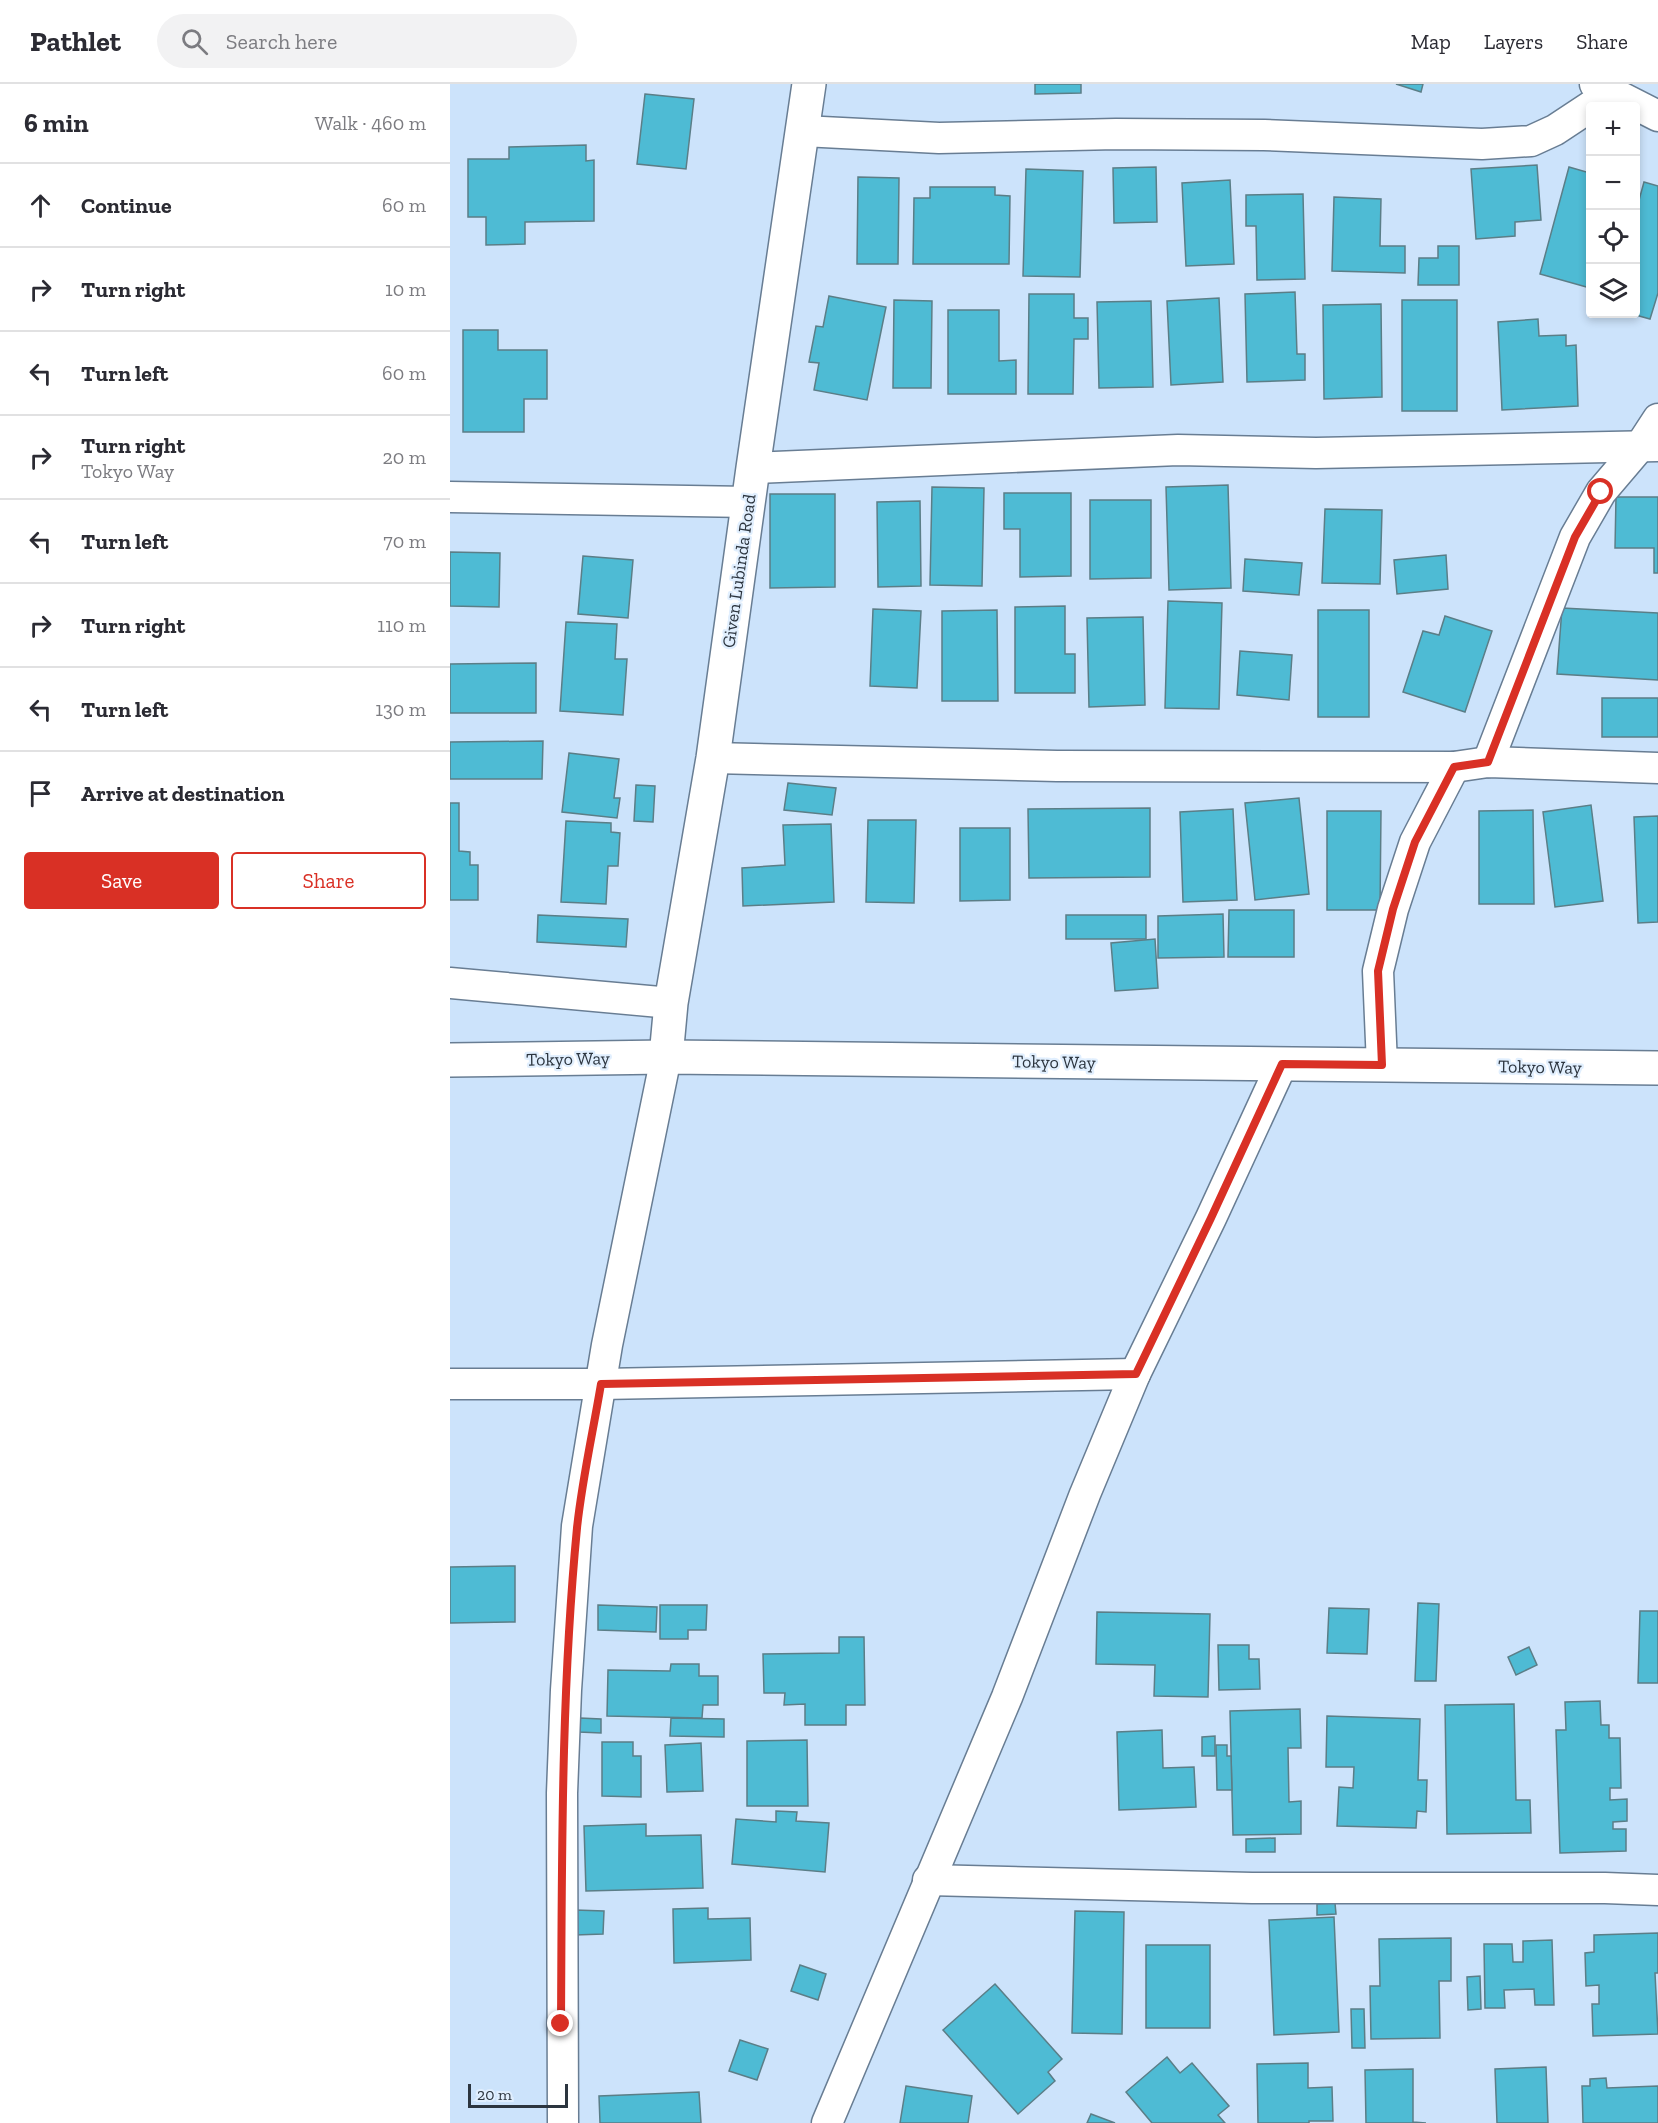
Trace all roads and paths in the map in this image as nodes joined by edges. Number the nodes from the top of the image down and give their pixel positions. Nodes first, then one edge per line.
1 (809, 84) edge
2 (1603, 88) edge
3 (1658, 116) edge
4 (803, 131) junction
5 (1658, 419) edge
6 (1649, 446) edge
7 (753, 468) junction
8 (450, 497) edge
9 (748, 502) junction
10 (713, 758) junction
11 (1488, 762) junction
12 (1454, 767) junction
13 (1658, 768) edge
14 (450, 982) edge
15 (671, 1003) junction
16 (666, 1057) junction
17 (450, 1060) edge
18 (1282, 1064) junction
19 (1382, 1065) junction
20 (1658, 1068) edge
21 (1136, 1374) junction
22 (450, 1384) edge
23 (601, 1384) junction
24 (928, 1880) junction
25 (1658, 1890) edge
26 (563, 2123) edge
27 (827, 2123) edge

1 - 4 main road, Given Lubinda Road
2 - 3 street
2 - 4 street
4 - 7 main road, Given Lubinda Road
5 - 6 street
6 - 7 street
6 - 11 street
7 - 9 main road, Given Lubinda Road
8 - 9 street
9 - 10 main road, Given Lubinda Road
10 - 12 street
10 - 15 main road, Given Lubinda Road
11 - 12 street
11 - 13 street
12 - 19 street
14 - 15 street
15 - 16 main road, Given Lubinda Road
16 - 17 main road, Tokyo Way
16 - 18 main road, Tokyo Way
16 - 23 street
18 - 19 main road, Tokyo Way
18 - 21 street
19 - 20 main road, Tokyo Way
21 - 23 street
21 - 24 street
22 - 23 street
23 - 26 street
24 - 25 street
24 - 27 street

